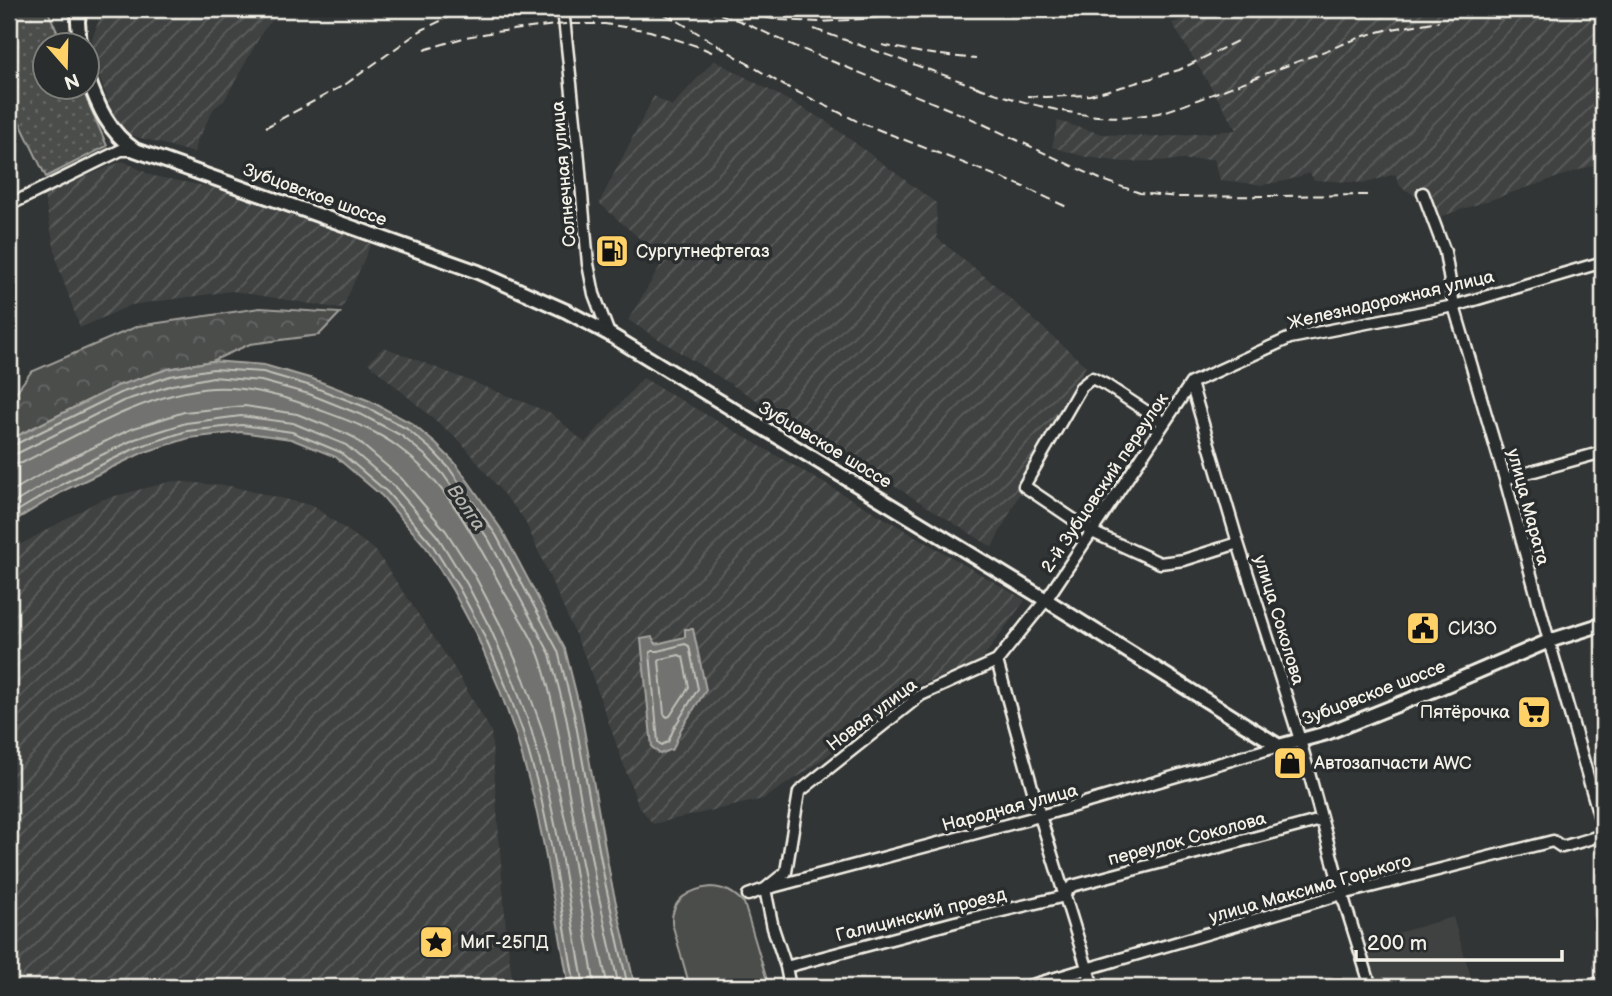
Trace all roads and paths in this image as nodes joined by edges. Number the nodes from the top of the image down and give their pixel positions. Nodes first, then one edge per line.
1 (79, 9) edge
2 (563, 9) edge
3 (79, 32) edge
4 (98, 102) edge
5 (135, 150) junction
6 (1423, 193) dead end
7 (9, 205) edge
8 (1603, 262) edge
9 (1454, 306) junction
10 (609, 334) junction
11 (1191, 383) junction
12 (1164, 423) junction
13 (1603, 452) edge
14 (1505, 479) junction
15 (1092, 532) junction
16 (1238, 543) junction
17 (1046, 600) junction
18 (1603, 624) edge
19 (1549, 641) junction
20 (997, 661) junction
21 (1300, 740) junction
22 (1279, 746) junction
23 (1040, 817) junction
24 (1321, 820) junction
25 (1603, 829) edge
26 (1603, 835) edge
27 (765, 889) junction
28 (1342, 894) junction
29 (748, 895) dead end
30 (1064, 895) junction
31 (786, 967) junction
32 (1088, 969) junction
33 (1603, 982) edge
34 (790, 987) edge
35 (1025, 987) edge
36 (1093, 987) edge
37 (1371, 987) edge
38 (1587, 987) edge

1 - 3 main road
2 - 10 street, Солнечная улица
4 - 5 main road
5 - 7 street
5 - 10 main road, Зубцовское шоссе
6 - 9 street, улица Марата
8 - 9 street, Железнодорожная улица
9 - 11 street, Железнодорожная улица
9 - 14 street, улица Марата
10 - 17 main road, Зубцовское шоссе
11 - 12 street, 2-й Зубцовский переулок
11 - 16 street, улица Соколова
12 - 15 street, 2-й Зубцовский переулок
12 - 15 street
13 - 14 street
14 - 19 street, улица Марата
15 - 16 street
15 - 17 street, 2-й Зубцовский переулок
16 - 21 street, улица Соколова
17 - 20 street, Новая улица
17 - 22 main road, Зубцовское шоссе
18 - 19 main road, Зубцовское шоссе
19 - 21 main road, Зубцовское шоссе
19 - 25 street, улица Марата
20 - 23 street
20 - 27 street, Новая улица
21 - 22 main road, Зубцовское шоссе
21 - 24 street, улица Соколова
22 - 23 street, Народная улица
23 - 27 street, Народная улица
23 - 30 street
24 - 28 street, улица Соколова
24 - 30 street, переулок Соколова
26 - 28 street, улица Максима Горького
27 - 29 street, Народная улица
27 - 31 street
28 - 32 street, улица Максима Горького
28 - 37 street, улица Соколова
30 - 31 street, Галицинский проезд
30 - 32 street
31 - 34 street
32 - 35 street, улица Максима Горького
32 - 36 street
33 - 38 street

